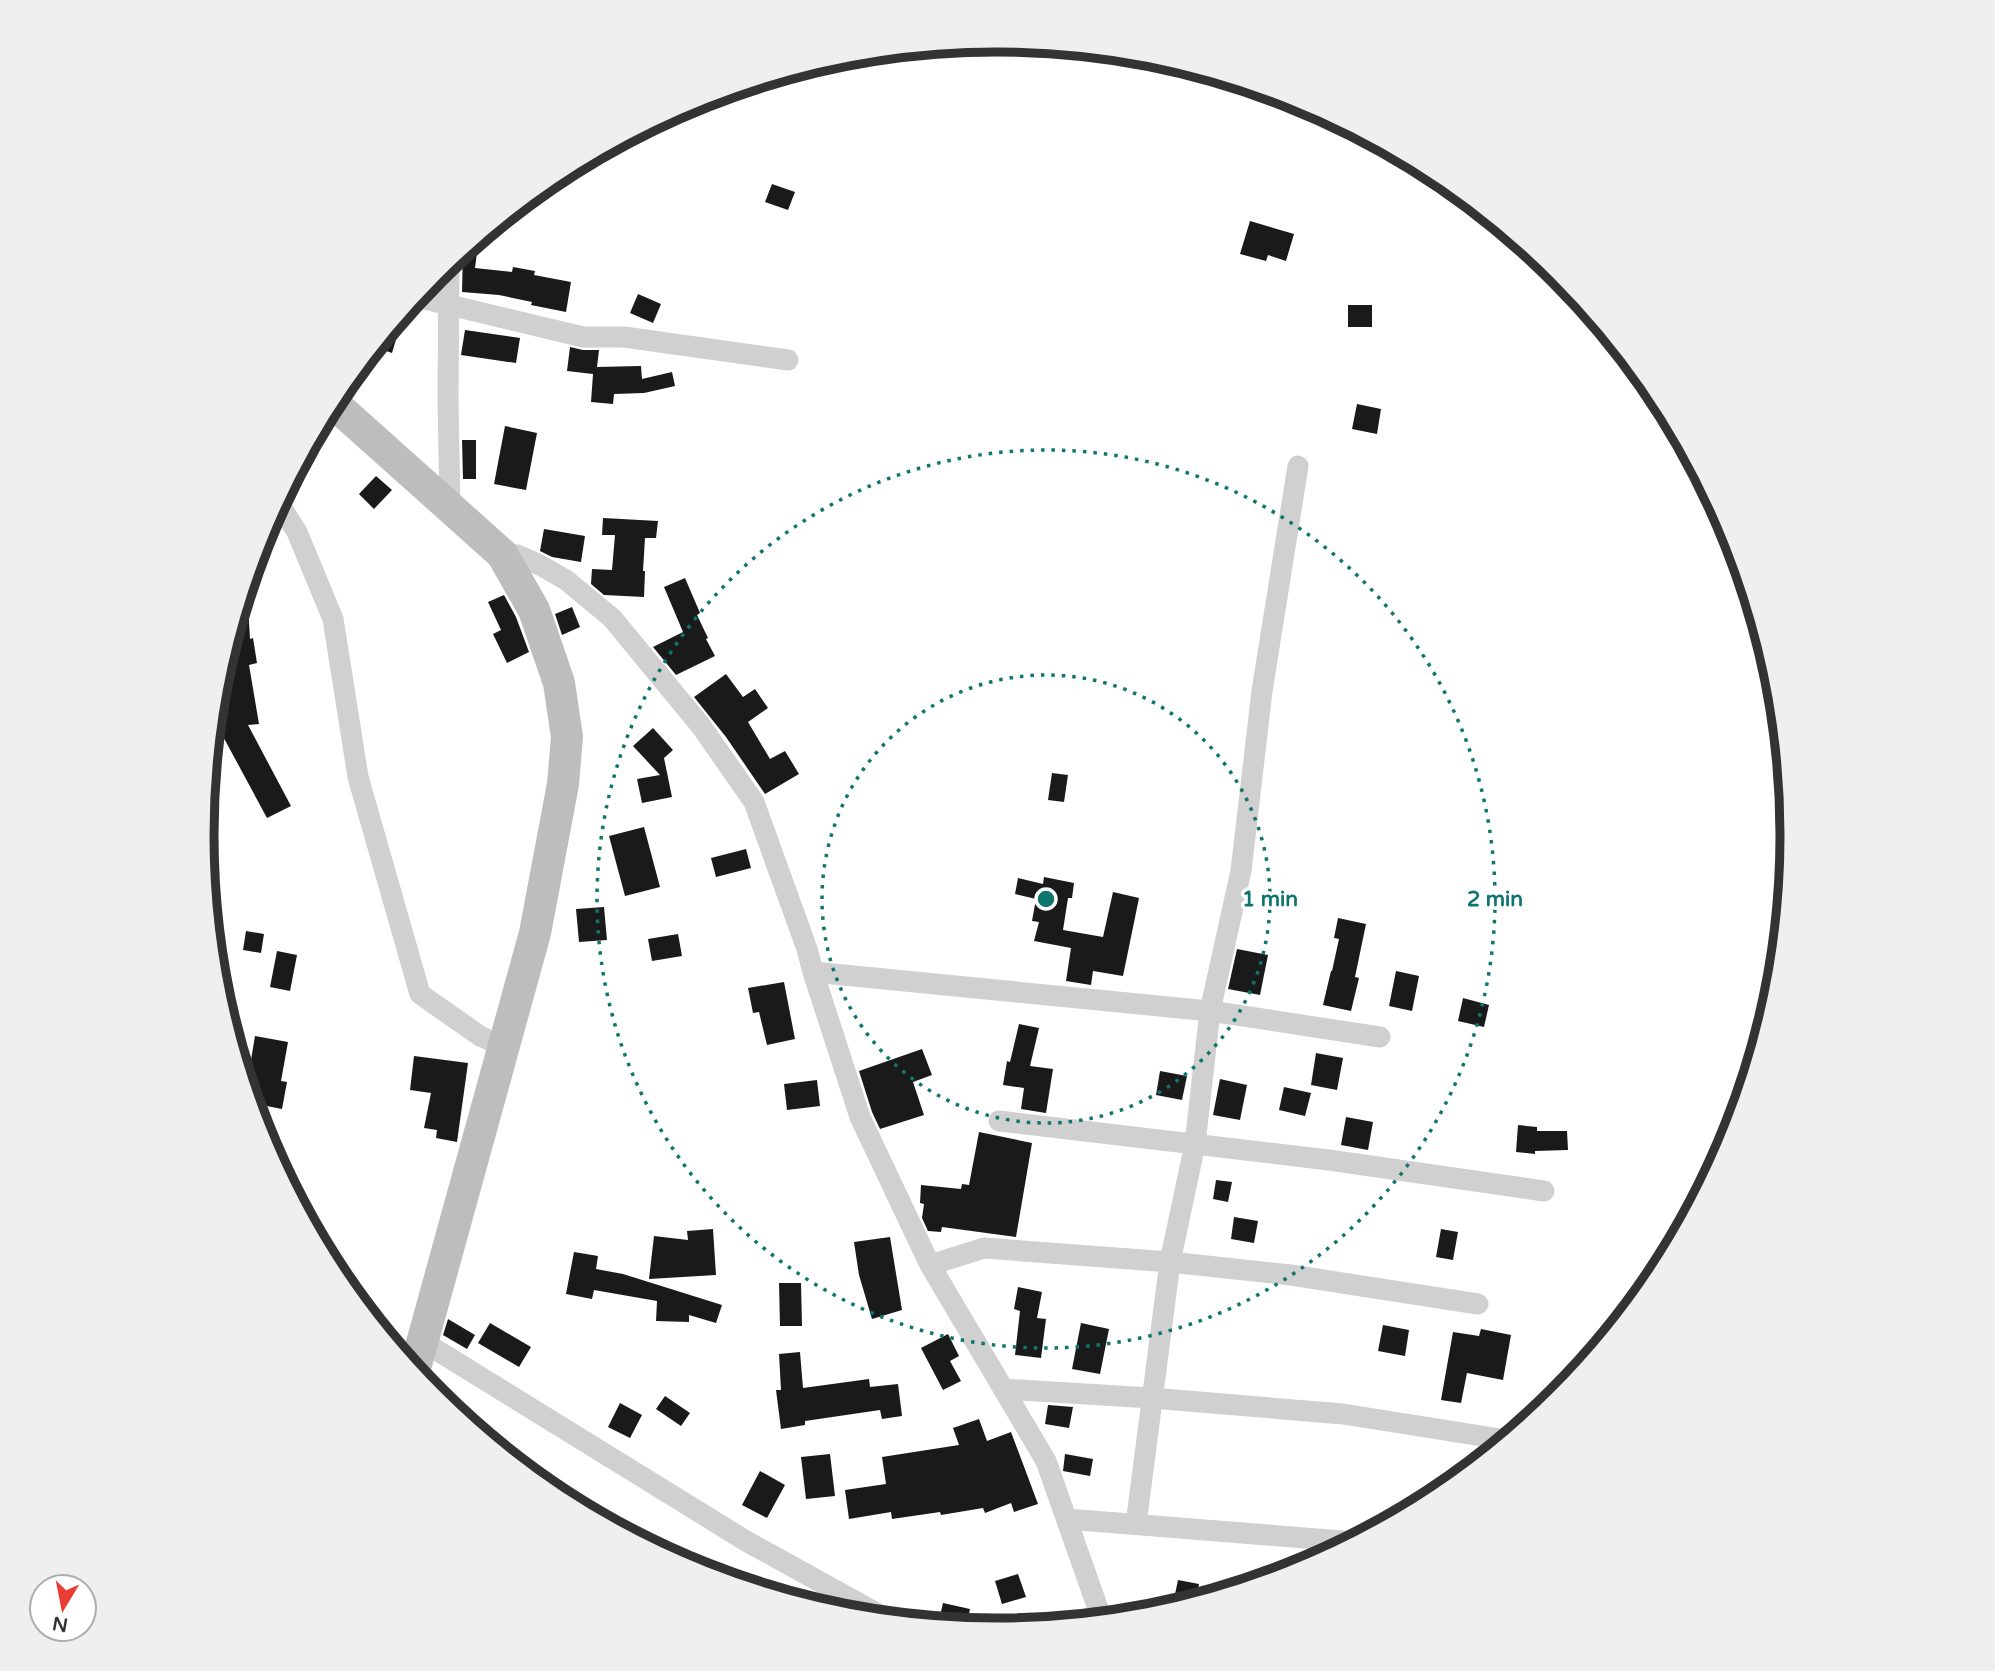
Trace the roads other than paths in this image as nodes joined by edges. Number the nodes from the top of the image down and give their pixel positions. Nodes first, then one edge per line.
1 (449, 277) edge
2 (427, 300) edge
3 (449, 306) junction
4 (788, 360) dead end
5 (340, 409) edge
6 (1298, 466) dead end
7 (450, 508) junction
8 (284, 513) edge
9 (502, 554) junction
10 (813, 972) junction
11 (1210, 1011) junction
12 (1380, 1037) dead end
13 (504, 1047) junction
14 (999, 1121) dead end
15 (1195, 1144) junction
16 (1544, 1191) dead end
17 (1170, 1262) junction
18 (929, 1265) junction
19 (1478, 1304) dead end
20 (416, 1360) edge
21 (419, 1363) edge
22 (1003, 1389) junction
23 (1151, 1398) junction
24 (1497, 1438) edge
25 (1066, 1520) junction
26 (1136, 1524) junction
27 (1338, 1541) edge
28 (865, 1607) edge
29 (1099, 1612) edge

1 - 3 street
2 - 3 street
3 - 4 street
3 - 7 street
5 - 7 street
6 - 11 street
7 - 9 street
8 - 13 street
9 - 10 street
9 - 13 street
10 - 11 street
10 - 18 street
11 - 12 street
11 - 15 street
13 - 20 street
14 - 15 street
15 - 16 street
15 - 17 street
17 - 18 street
17 - 19 street
17 - 23 street
18 - 22 street
21 - 28 street
22 - 23 street
22 - 25 street
23 - 24 street
23 - 26 street
25 - 26 street
25 - 29 street
26 - 27 street

